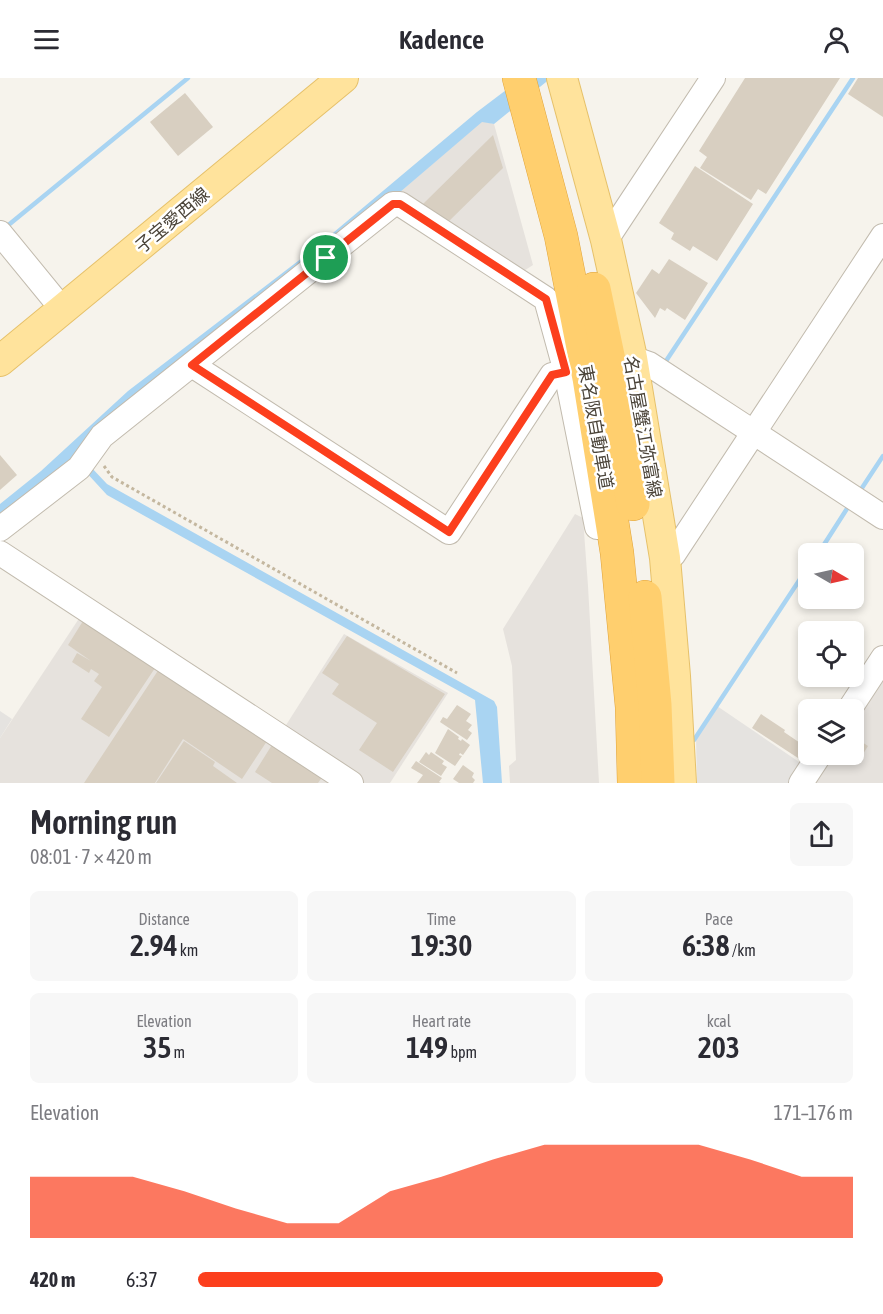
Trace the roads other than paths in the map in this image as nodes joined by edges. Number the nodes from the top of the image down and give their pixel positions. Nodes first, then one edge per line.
1 (343, 78) edge
2 (519, 78) edge
3 (713, 78) edge
4 (560, 80) edge
5 (0, 233) edge
6 (883, 236) edge
7 (606, 240) junction
8 (63, 310) junction
9 (632, 358) junction
10 (0, 361) edge
11 (192, 365) junction
12 (566, 372) junction
13 (754, 433) junction
14 (883, 517) edge
15 (0, 529) edge
16 (0, 553) edge
17 (664, 558) junction
18 (883, 658) edge
19 (856, 699) edge
20 (813, 765) edge
21 (351, 783) edge
22 (620, 783) edge
23 (634, 783) edge
24 (658, 783) edge
25 (681, 783) edge
26 (801, 783) edge

1 - 8 main road, 子宝愛西線
2 - 23 highway, 東名阪自動車道
3 - 7 street
4 - 7 main road, 名古屋蟹江弥富線
4 - 24 highway, 東名阪自動車道
5 - 8 street
6 - 13 street
7 - 9 main road, 名古屋蟹江弥富線
8 - 10 main road, 子宝愛西線
9 - 13 street
9 - 17 main road, 名古屋蟹江弥富線
11 - 12 street
11 - 12 street
11 - 15 street
12 - 22 street
13 - 14 street
13 - 17 street
16 - 21 street
17 - 25 main road, 名古屋蟹江弥富線
18 - 19 street
20 - 26 street

